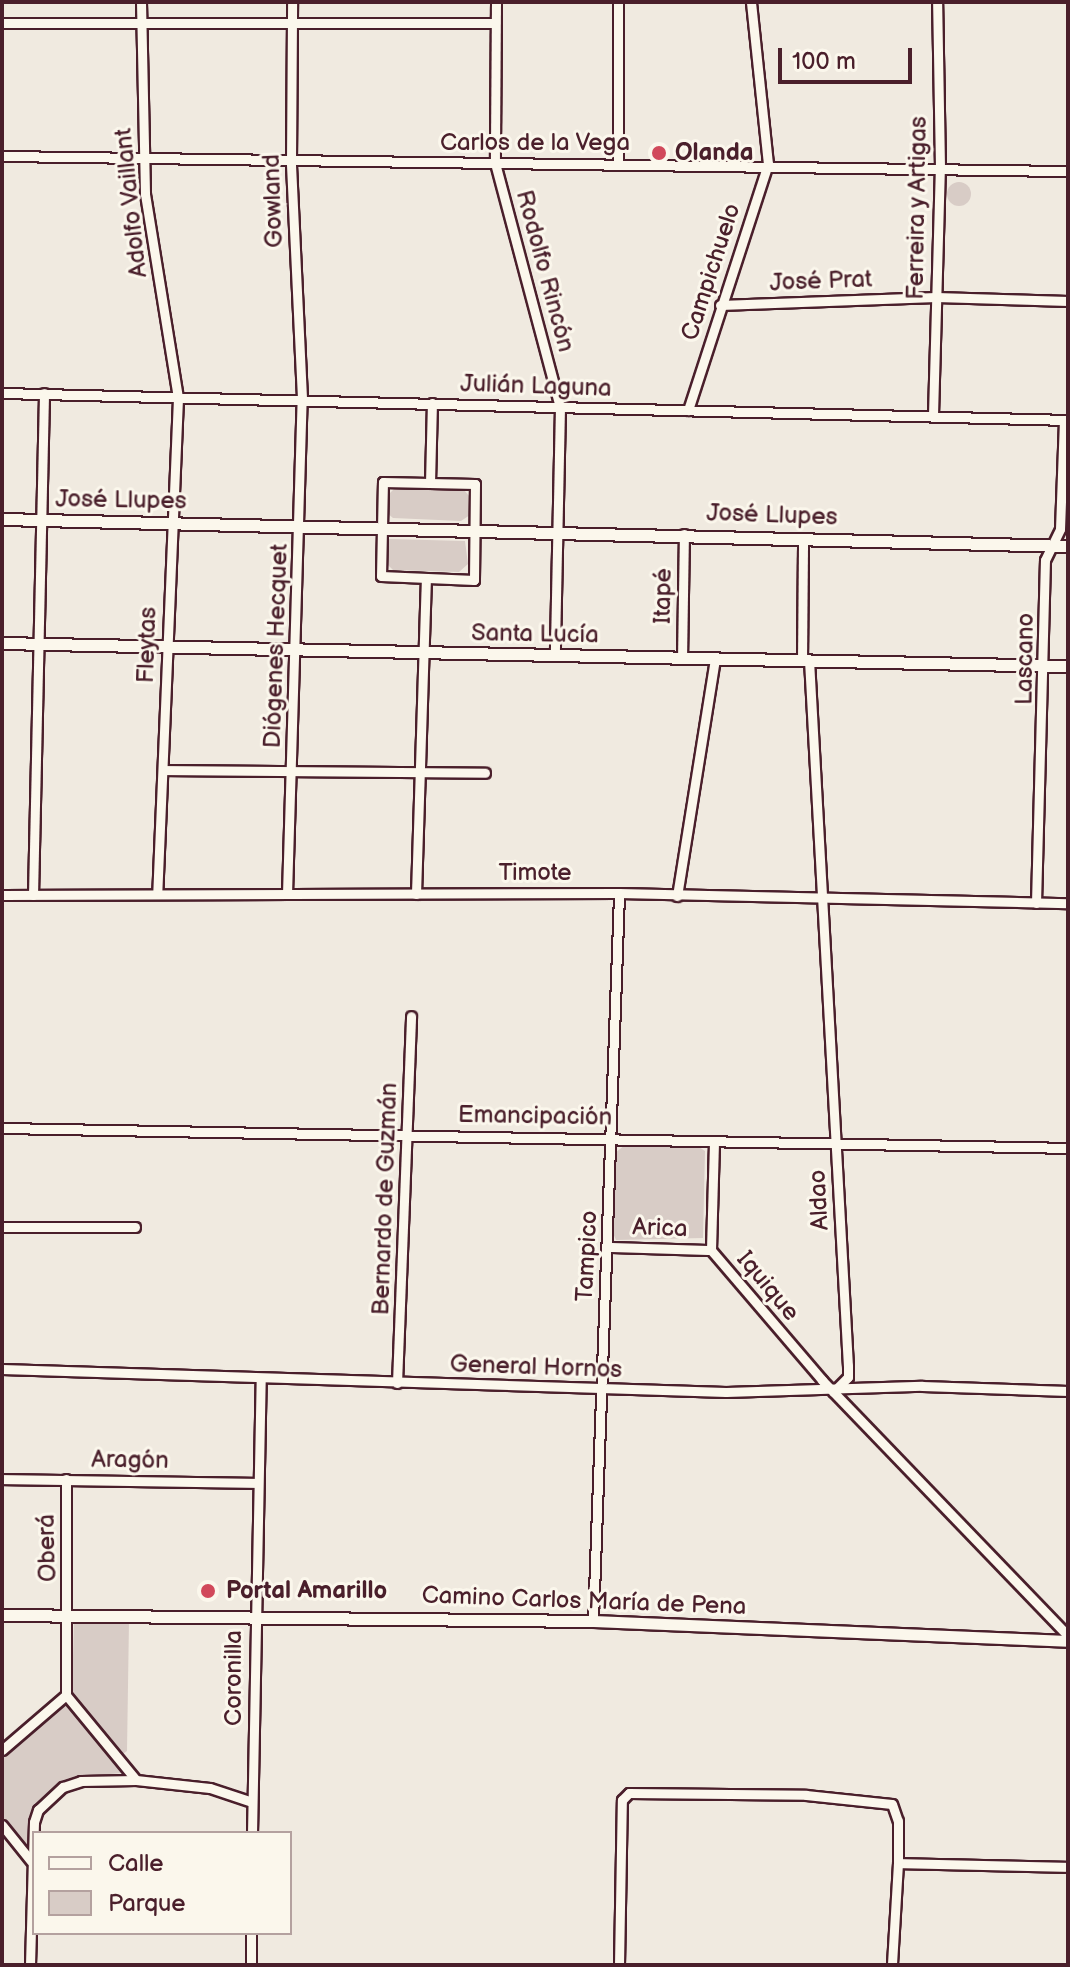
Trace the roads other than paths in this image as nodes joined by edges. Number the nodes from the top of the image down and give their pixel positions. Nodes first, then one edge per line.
1 (141, 2) edge
2 (292, 2) edge
3 (496, 2) edge
4 (618, 2) edge
5 (751, 2) edge
6 (937, 2) edge
7 (141, 22) junction
8 (2, 23) edge
9 (495, 23) junction
10 (292, 24) junction
11 (2, 156) edge
12 (143, 158) junction
13 (291, 161) junction
14 (495, 163) junction
15 (618, 163) junction
16 (768, 164) junction
17 (940, 167) junction
18 (1068, 171) edge
19 (936, 297) junction
20 (1068, 301) edge
21 (720, 305) junction
22 (2, 393) edge
23 (44, 393) junction
24 (178, 398) junction
25 (302, 398) junction
26 (432, 403) junction
27 (560, 407) junction
28 (688, 410) junction
29 (933, 415) junction
30 (1066, 420) edge
31 (430, 483) junction
32 (2, 519) edge
33 (41, 520) junction
34 (175, 524) junction
35 (299, 526) junction
36 (382, 527) junction
37 (474, 531) junction
38 (557, 533) junction
39 (684, 534) junction
40 (803, 539) junction
41 (1052, 546) junction
42 (1068, 546) edge
43 (426, 578) junction
44 (2, 643) edge
45 (37, 644) junction
46 (166, 646) junction
47 (295, 649) junction
48 (423, 653) junction
49 (555, 656) junction
50 (682, 659) junction
51 (715, 660) junction
52 (806, 660) junction
53 (1046, 666) junction
54 (1068, 666) edge
55 (163, 770) junction
56 (292, 771) junction
57 (485, 773) dead end
58 (417, 774) junction
59 (619, 893) junction
60 (157, 894) junction
61 (287, 894) junction
62 (416, 894) junction
63 (2, 895) edge
64 (33, 895) junction
65 (677, 896) junction
66 (823, 902) junction
67 (1036, 903) junction
68 (1068, 903) edge
69 (411, 1016) dead end
70 (2, 1128) edge
71 (406, 1134) junction
72 (611, 1136) junction
73 (714, 1142) junction
74 (836, 1144) junction
75 (1068, 1148) edge
76 (2, 1227) edge
77 (135, 1227) dead end
78 (608, 1247) junction
79 (711, 1250) junction
80 (2, 1369) edge
81 (261, 1378) junction
82 (397, 1383) junction
83 (601, 1388) junction
84 (1068, 1391) edge
85 (833, 1392) junction
86 (2, 1479) edge
87 (66, 1479) junction
88 (257, 1483) junction
89 (2, 1615) edge
90 (68, 1615) junction
91 (254, 1616) junction
92 (593, 1621) junction
93 (1068, 1639) edge
94 (66, 1695) junction
95 (2, 1750) edge
96 (136, 1780) junction
97 (252, 1802) junction
98 (2, 1825) edge
99 (35, 1831) edge
100 (252, 1831) edge
101 (32, 1854) edge
102 (31, 1861) junction
103 (898, 1863) junction
104 (1068, 1867) edge
105 (251, 1935) edge
106 (30, 1965) edge
107 (251, 1965) edge
108 (619, 1965) edge
109 (892, 1965) edge

1 - 7 street, Adolfo Vaillant
2 - 10 street, Gowland
3 - 9 street, Rodolfo Rincón
4 - 15 street
5 - 16 street, Campichuelo
6 - 17 street, Ferreira y Artigas
7 - 8 street
7 - 10 street
7 - 12 street, Adolfo Vaillant
9 - 10 street
9 - 14 street, Rodolfo Rincón
10 - 13 street, Gowland
11 - 12 street, Carlos de la Vega
12 - 13 street, Carlos de la Vega
12 - 24 street, Adolfo Vaillant
13 - 14 street, Carlos de la Vega
13 - 25 street, Gowland
14 - 15 street, Carlos de la Vega
14 - 27 street, Rodolfo Rincón
15 - 16 street, Carlos de la Vega
16 - 17 street, Carlos de la Vega
16 - 21 street, Campichuelo
17 - 18 street, Carlos de la Vega
17 - 19 street, Ferreira y Artigas
19 - 20 street, José Prat
19 - 21 street, José Prat
19 - 29 street, Ferreira y Artigas
21 - 28 street, Campichuelo
22 - 23 street, Julián Laguna
23 - 24 street, Julián Laguna
23 - 33 street
24 - 25 street, Julián Laguna
24 - 34 street, Fleytas
25 - 26 street, Julián Laguna
25 - 35 street, Diógenes Hecquet
26 - 27 street, Julián Laguna
26 - 31 street
27 - 28 street, Julián Laguna
27 - 38 street, Rodolfo Rincón
28 - 29 street, Julián Laguna
29 - 30 street, Julián Laguna
30 - 41 street, Lascano
31 - 36 street
31 - 37 street
32 - 33 street, José Llupes
33 - 34 street, José Llupes
33 - 45 street
34 - 35 street, José Llupes
34 - 46 street, Fleytas
35 - 36 street, José Llupes
35 - 47 street, Diógenes Hecquet
36 - 37 street, José Llupes
36 - 43 street
37 - 38 street, José Llupes
37 - 43 street
38 - 39 street, José Llupes
38 - 49 street, Rodolfo Rincón
39 - 40 street, José Llupes
39 - 50 street, Itapé
40 - 41 street, José Llupes
40 - 52 street, Aldao
41 - 42 street, José Llupes
41 - 53 street, Lascano
43 - 48 street
44 - 45 street, Santa Lucía
45 - 46 street, Santa Lucía
45 - 64 street
46 - 47 street, Santa Lucía
46 - 55 street, Fleytas
47 - 48 street, Santa Lucía
47 - 56 street, Diógenes Hecquet
48 - 49 street, Santa Lucía
48 - 58 street
49 - 50 street, Santa Lucía
50 - 51 street, Santa Lucía
51 - 52 street, Santa Lucía
51 - 65 street
52 - 53 street, Santa Lucía
52 - 66 street, Aldao
53 - 54 street, Santa Lucía
53 - 67 street, Lascano
55 - 56 street
55 - 60 street, Fleytas
56 - 58 street
56 - 61 street, Diógenes Hecquet
57 - 58 street
58 - 62 street
59 - 62 street, Timote
59 - 65 street, Timote
59 - 72 street, Tampico
60 - 61 street, Timote
60 - 64 street, Timote
61 - 62 street, Timote
63 - 64 street, Timote
65 - 66 street, Timote
66 - 67 street, Timote
66 - 74 street, Aldao
67 - 68 street, Timote
69 - 71 street, Bernardo de Guzmán
70 - 71 street, Emancipación
71 - 72 street, Emancipación
71 - 82 street, Bernardo de Guzmán
72 - 73 street, Emancipación
72 - 78 street, Tampico
73 - 74 street, Emancipación
73 - 79 street, Iquique
74 - 75 street, Emancipación
74 - 85 street, Aldao
76 - 77 street
78 - 79 street, Arica
78 - 83 street, Tampico
79 - 85 street, Iquique
80 - 81 street, General Hornos
81 - 82 street, General Hornos
81 - 88 street, Coronilla
82 - 83 street, General Hornos
83 - 85 street, General Hornos
83 - 92 street, Tampico
84 - 85 street, General Hornos
85 - 93 street
86 - 87 street, Aragón
87 - 88 street, Aragón
87 - 90 street, Oberá
88 - 91 street, Coronilla
89 - 90 street, Camino Carlos María de Pena
90 - 91 street, Camino Carlos María de Pena
90 - 94 street, Oberá
91 - 92 street, Camino Carlos María de Pena
91 - 97 street, Coronilla
92 - 93 street, Camino Carlos María de Pena
94 - 95 street
94 - 96 street
96 - 97 street
96 - 99 street
97 - 100 street, Coronilla
98 - 102 street
101 - 102 street
102 - 106 street
103 - 104 street
103 - 108 street
103 - 109 street
105 - 107 street

